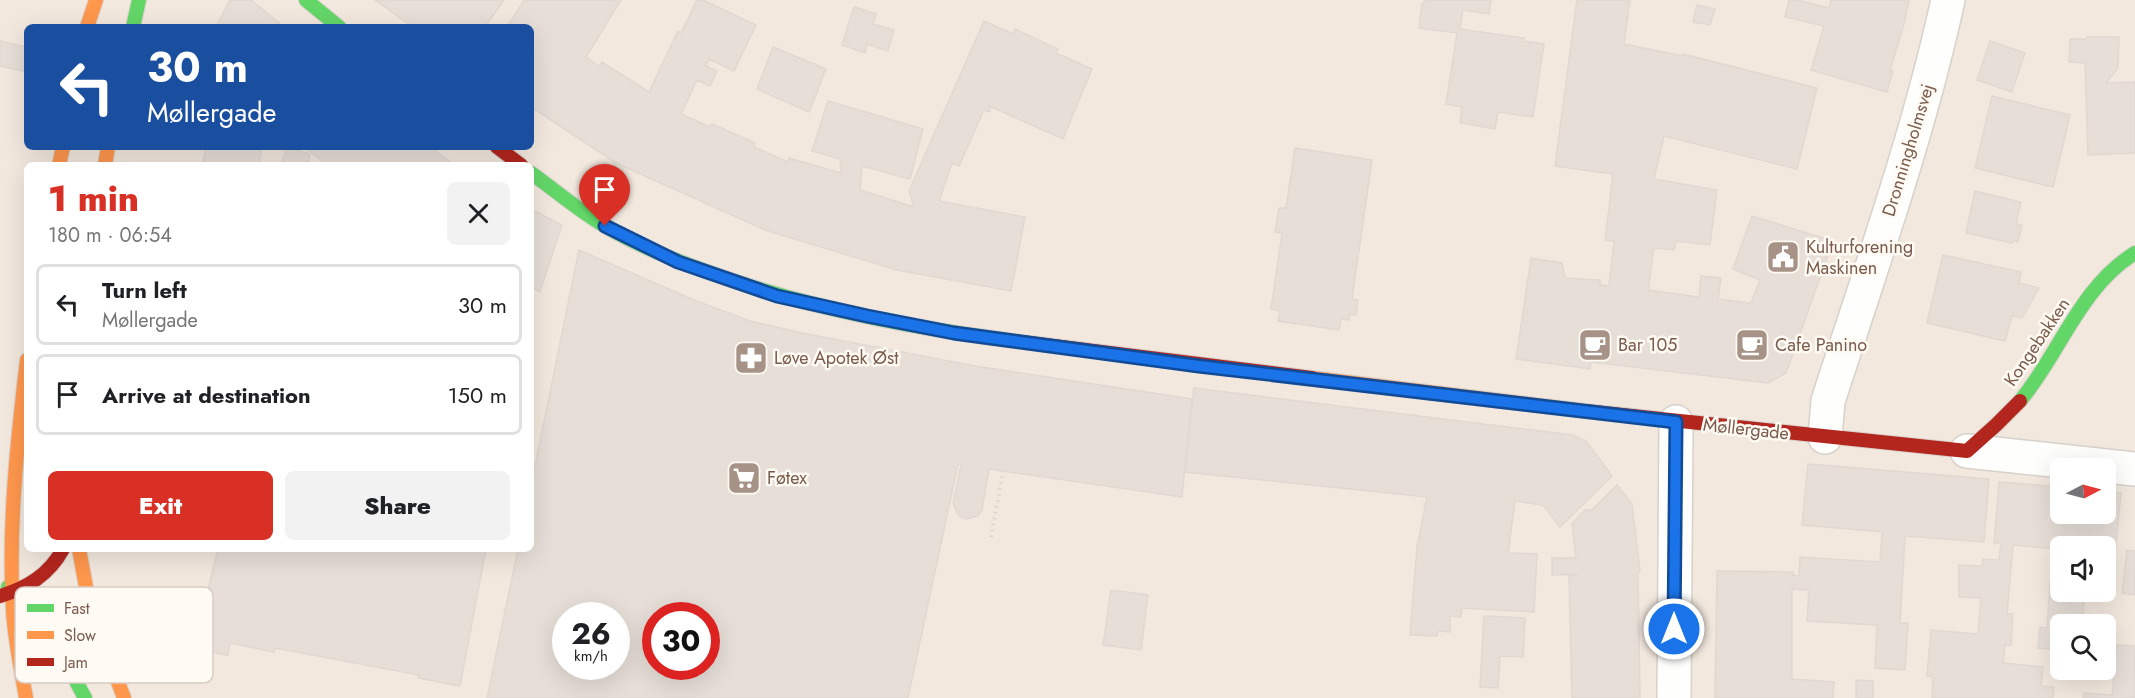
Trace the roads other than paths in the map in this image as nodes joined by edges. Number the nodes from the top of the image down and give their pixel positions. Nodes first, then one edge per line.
1 (96, 0) edge
2 (139, 0) edge
3 (306, 0) edge
4 (1948, 0) edge
5 (88, 24) edge
6 (134, 24) edge
7 (335, 24) edge
8 (501, 150) edge
9 (517, 162) edge
10 (534, 175) edge
11 (2135, 253) edge
12 (24, 382) edge
13 (1676, 422) junction
14 (1825, 437) junction
15 (1967, 450) junction
16 (2135, 469) edge
17 (6, 513) edge
18 (62, 552) edge
19 (80, 552) edge
20 (0, 578) edge
21 (24, 587) edge
22 (86, 587) edge
23 (7, 595) edge
24 (15, 631) edge
25 (24, 683) edge
26 (77, 683) edge
27 (118, 683) edge
28 (26, 698) edge
29 (85, 698) edge
30 (124, 698) edge
31 (1674, 698) edge

1 - 5 street
2 - 6 street
3 - 7 street
4 - 14 street, Dronningholmsvej
8 - 9 street
10 - 13 street, Møllergade
11 - 15 street, Kongebakken
12 - 17 street
13 - 14 street, Møllergade
13 - 31 street
14 - 15 street, Møllergade
15 - 16 street, Møllergade
17 - 23 street
18 - 21 street
19 - 22 street
20 - 23 street
23 - 24 street
25 - 28 street
26 - 29 street
27 - 30 street

